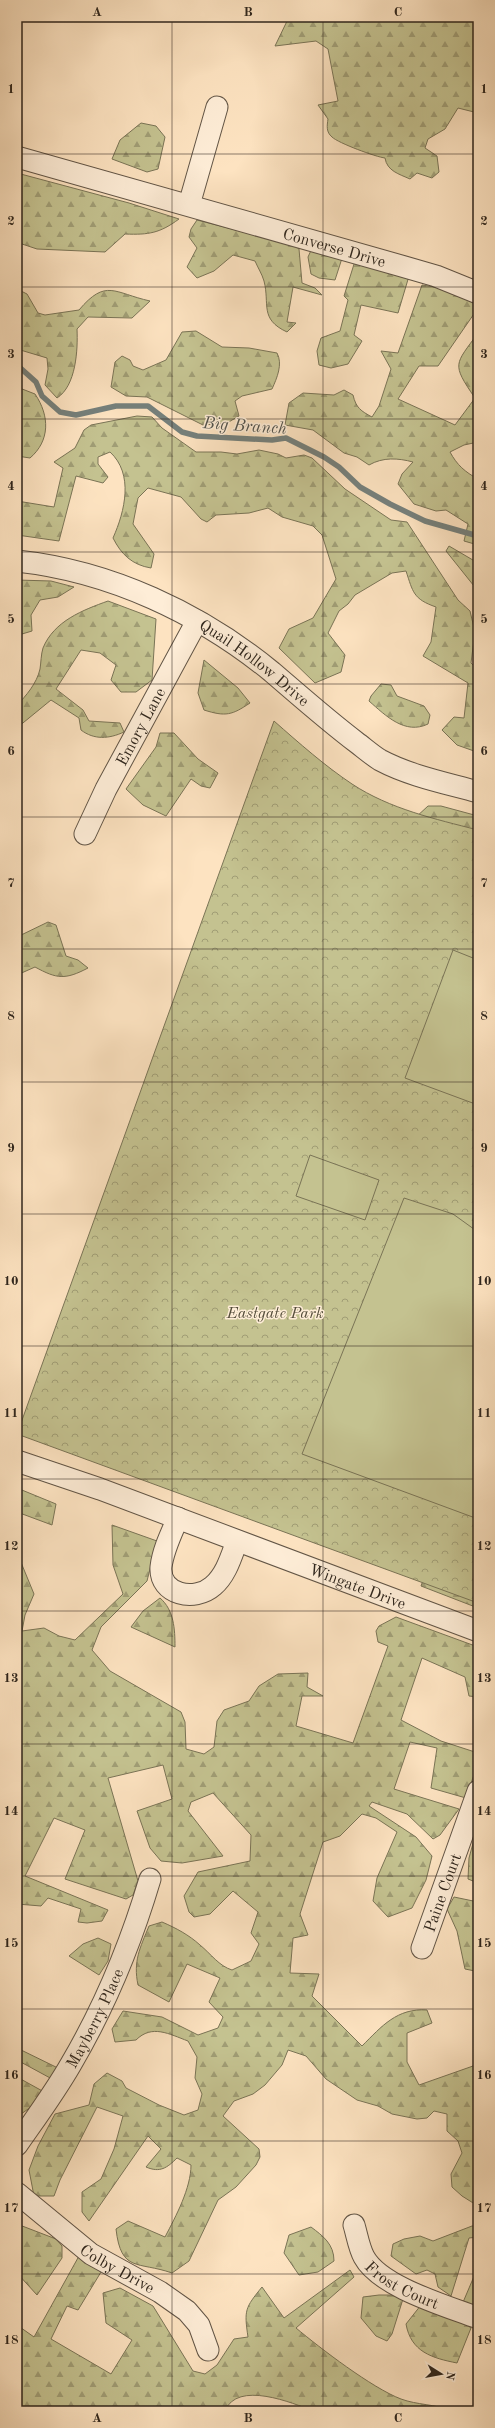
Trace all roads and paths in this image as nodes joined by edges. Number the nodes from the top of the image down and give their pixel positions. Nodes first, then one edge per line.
1 (217, 107) dead end
2 (17, 157) edge
3 (189, 205) junction
4 (478, 293) edge
5 (17, 561) edge
6 (197, 621) junction
7 (478, 792) edge
8 (85, 834) dead end
9 (17, 1461) edge
10 (178, 1518) junction
11 (237, 1541) junction
12 (478, 1631) edge
13 (478, 1791) edge
14 (150, 1879) dead end
15 (422, 1948) dead end
16 (17, 2145) edge
17 (17, 2193) edge
18 (354, 2225) dead end
19 (478, 2318) edge
20 (208, 2350) dead end

1 - 3 street
2 - 3 street, Converse Drive
3 - 4 street, Converse Drive
5 - 6 street, Quail Hollow Drive
6 - 7 street, Quail Hollow Drive
6 - 8 street, Emory Lane
9 - 10 street, Wingate Drive
10 - 11 street, Wingate Drive
10 - 11 street
11 - 12 street, Wingate Drive
13 - 15 street, Paine Court
14 - 16 street, Mayberry Place
17 - 20 street, Colby Drive
18 - 19 street, Frost Court

